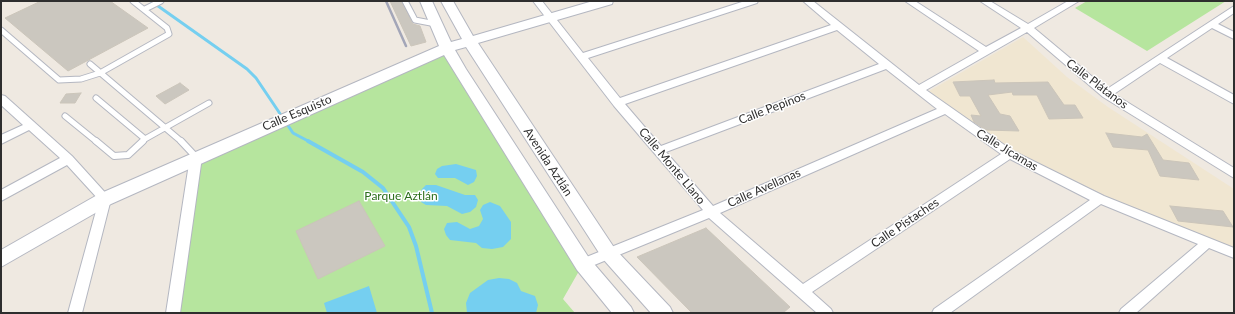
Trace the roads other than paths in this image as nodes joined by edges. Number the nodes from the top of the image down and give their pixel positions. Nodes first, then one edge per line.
1 (132, 1) edge
2 (160, 1) edge
3 (405, 1) edge
4 (426, 1) edge
5 (439, 1) edge
6 (448, 1) edge
7 (537, 1) edge
8 (607, 1) edge
9 (754, 1) edge
10 (807, 1) edge
11 (909, 1) edge
12 (984, 1) edge
13 (1070, 2) edge
14 (144, 9) junction
15 (1234, 10) edge
16 (550, 19) junction
17 (436, 24) junction
18 (1213, 25) junction
19 (838, 26) junction
20 (1027, 27) junction
21 (1, 30) edge
22 (1234, 36) edge
23 (459, 45) junction
24 (987, 52) junction
25 (581, 57) junction
26 (1161, 59) junction
27 (90, 64) dead end
28 (886, 65) junction
29 (100, 72) junction
30 (918, 90) junction
31 (1108, 94) junction
32 (1, 98) edge
33 (96, 98) dead end
34 (1234, 100) edge
35 (209, 103) dead end
36 (618, 103) junction
37 (944, 110) junction
38 (65, 116) dead end
39 (31, 125) junction
40 (166, 128) junction
41 (145, 139) junction
42 (1, 140) edge
43 (658, 151) junction
44 (1008, 154) junction
45 (196, 157) junction
46 (68, 159) junction
47 (1234, 174) edge
48 (1, 196) edge
49 (105, 199) junction
50 (1100, 199) junction
51 (711, 212) junction
52 (1207, 243) junction
53 (1234, 253) edge
54 (609, 254) junction
55 (1, 259) edge
56 (584, 264) junction
57 (802, 292) junction
58 (75, 313) edge
59 (173, 313) edge
60 (624, 313) edge
61 (662, 313) edge
62 (826, 313) edge
63 (939, 313) edge
64 (1126, 313) edge

1 - 14 lane
2 - 14 lane
3 - 17 lane
4 - 17 main road, Avenida Aztlán
5 - 23 main road
6 - 23 main road, Avenida Aztlán
7 - 16 street, Calle Monte Llano
8 - 16 main road, Calle Esquisto
9 - 25 street
10 - 19 street, Calle Jícamas
11 - 24 street
12 - 20 street, Calle Plátanos
13 - 20 street
14 - 29 lane
15 - 18 street
16 - 23 main road, Calle Esquisto
16 - 25 street, Calle Monte Llano
17 - 23 main road, Avenida Aztlán
18 - 22 street
18 - 26 street
19 - 28 street, Calle Jícamas
19 - 36 street
20 - 24 street
20 - 31 street, Calle Plátanos
21 - 29 lane
23 - 45 main road, Calle Esquisto
23 - 54 main road, Avenida Aztlán
23 - 56 main road, Avenida Aztlán
24 - 30 street
25 - 36 street, Calle Monte Llano
26 - 31 street
26 - 34 street
27 - 29 lane
28 - 30 street, Calle Jícamas
28 - 43 street, Calle Pepinos
29 - 40 lane
30 - 37 street, Calle Jícamas
31 - 47 street, Calle Plátanos
32 - 39 street
33 - 41 lane
35 - 40 lane
36 - 43 street, Calle Monte Llano
37 - 44 street, Calle Jícamas
37 - 51 street, Calle Avellanas
38 - 41 lane
39 - 42 street
39 - 46 street
40 - 41 lane
40 - 45 lane
43 - 51 street, Calle Monte Llano
44 - 50 street, Calle Jícamas
44 - 57 street, Calle Pistaches
45 - 49 main road, Calle Esquisto
45 - 59 street
46 - 48 street
46 - 49 street
49 - 55 main road, Calle Esquisto
49 - 58 street
50 - 52 street, Calle Jícamas
50 - 63 street
51 - 54 street, Calle Avellanas
51 - 57 street, Calle Monte Llano
52 - 53 street, Calle Jícamas
52 - 64 street
54 - 56 street, Calle Avellanas
54 - 61 main road, Avenida Aztlán
56 - 60 main road, Avenida Aztlán
57 - 62 street, Calle Monte Llano

